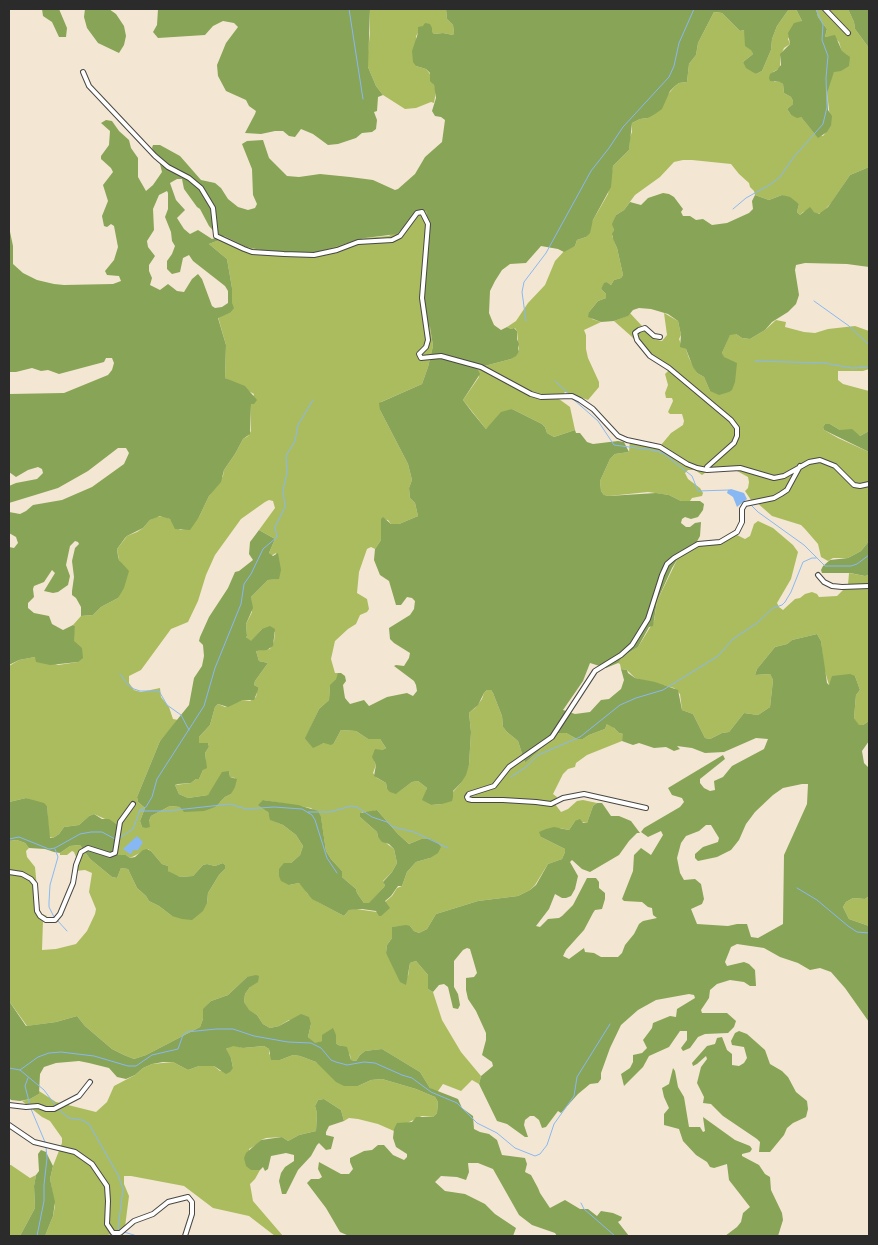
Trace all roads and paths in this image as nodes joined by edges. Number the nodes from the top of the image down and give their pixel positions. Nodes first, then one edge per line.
1 (825, 9) edge
2 (848, 33) dead end
3 (83, 72) dead end
4 (660, 337) dead end
5 (800, 466) junction
6 (707, 470) junction
7 (869, 484) edge
8 (818, 575) dead end
9 (869, 586) edge
10 (133, 804) dead end
11 (646, 808) dead end
12 (9, 872) edge
13 (90, 1082) dead end
14 (9, 1105) edge
15 (9, 1125) edge
16 (185, 1236) edge

1 - 2 street
3 - 6 street
4 - 6 street
5 - 6 street
5 - 7 street
5 - 11 street
8 - 9 street
10 - 12 street
13 - 14 street
15 - 16 street

